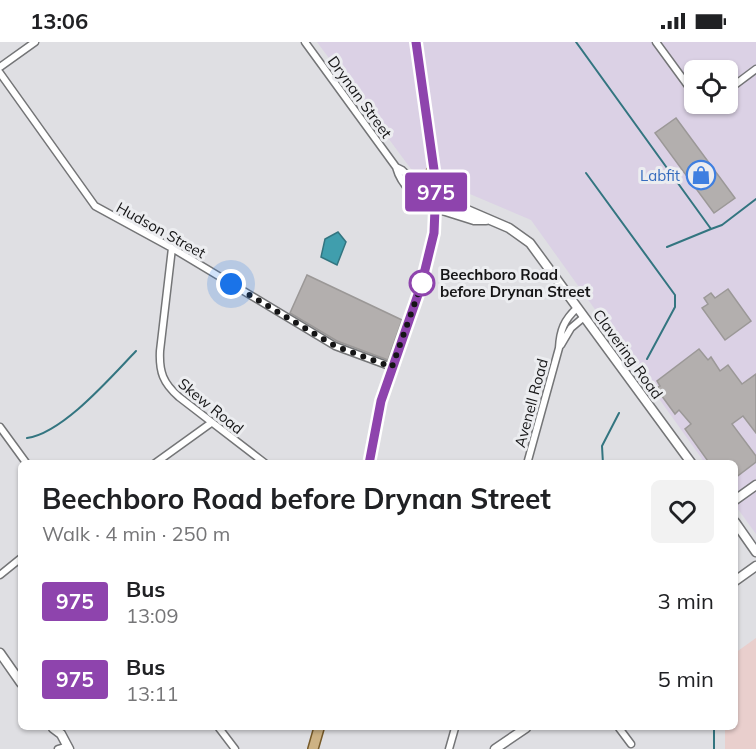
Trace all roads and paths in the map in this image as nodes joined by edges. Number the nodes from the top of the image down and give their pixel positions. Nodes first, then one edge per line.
1 (35, 42) edge
2 (305, 42) edge
3 (416, 42) edge
4 (656, 42) edge
5 (0, 67) edge
6 (756, 69) edge
7 (0, 73) edge
8 (684, 80) edge
9 (738, 82) edge
10 (434, 166) junction
11 (396, 167) junction
12 (409, 178) junction
13 (437, 197) junction
14 (436, 208) junction
15 (486, 220) junction
16 (172, 248) junction
17 (578, 308) junction
18 (584, 316) junction
19 (559, 348) junction
20 (392, 367) junction
21 (211, 423) junction
22 (0, 427) edge
23 (24, 460) edge
24 (160, 460) edge
25 (261, 460) edge
26 (370, 460) edge
27 (528, 460) edge
28 (689, 460) edge
29 (756, 485) edge
30 (738, 498) edge
31 (738, 526) edge
32 (756, 552) edge
33 (18, 560) edge
34 (756, 566) edge
35 (0, 575) edge
36 (738, 579) edge
37 (0, 654) edge
38 (18, 679) edge
39 (56, 730) edge
40 (221, 730) edge
41 (318, 730) edge
42 (454, 730) edge
43 (523, 730) edge
44 (620, 730) edge
45 (631, 744) dead end
46 (65, 748) edge
47 (235, 749) edge
48 (313, 749) edge
49 (449, 749) edge
50 (495, 749) edge

1 - 5 street
2 - 11 street, Drynan Street
3 - 10 main road
4 - 8 street
6 - 9 street
7 - 16 street, Hudson Street
10 - 12 main road
10 - 13 main road
11 - 12 street, Drynan Street
11 - 14 street, Drynan Street
12 - 13 street, Drynan Street
13 - 14 main road
13 - 15 street, Clavering Road
14 - 15 street, Clavering Road
14 - 20 main road
15 - 17 street, Clavering Road
16 - 20 street, Hudson Street
16 - 21 street, Skew Road
17 - 18 street, Clavering Road
17 - 19 street, Avenell Road
18 - 19 street, Avenell Road
18 - 28 street, Clavering Road
19 - 27 street, Avenell Road
20 - 26 main road
21 - 24 street
21 - 25 street, Skew Road
22 - 23 street
29 - 30 street
31 - 32 street
33 - 35 street
34 - 36 street
37 - 38 street
39 - 46 street
40 - 47 street
41 - 48 main road
42 - 49 street
43 - 50 street
44 - 45 street

